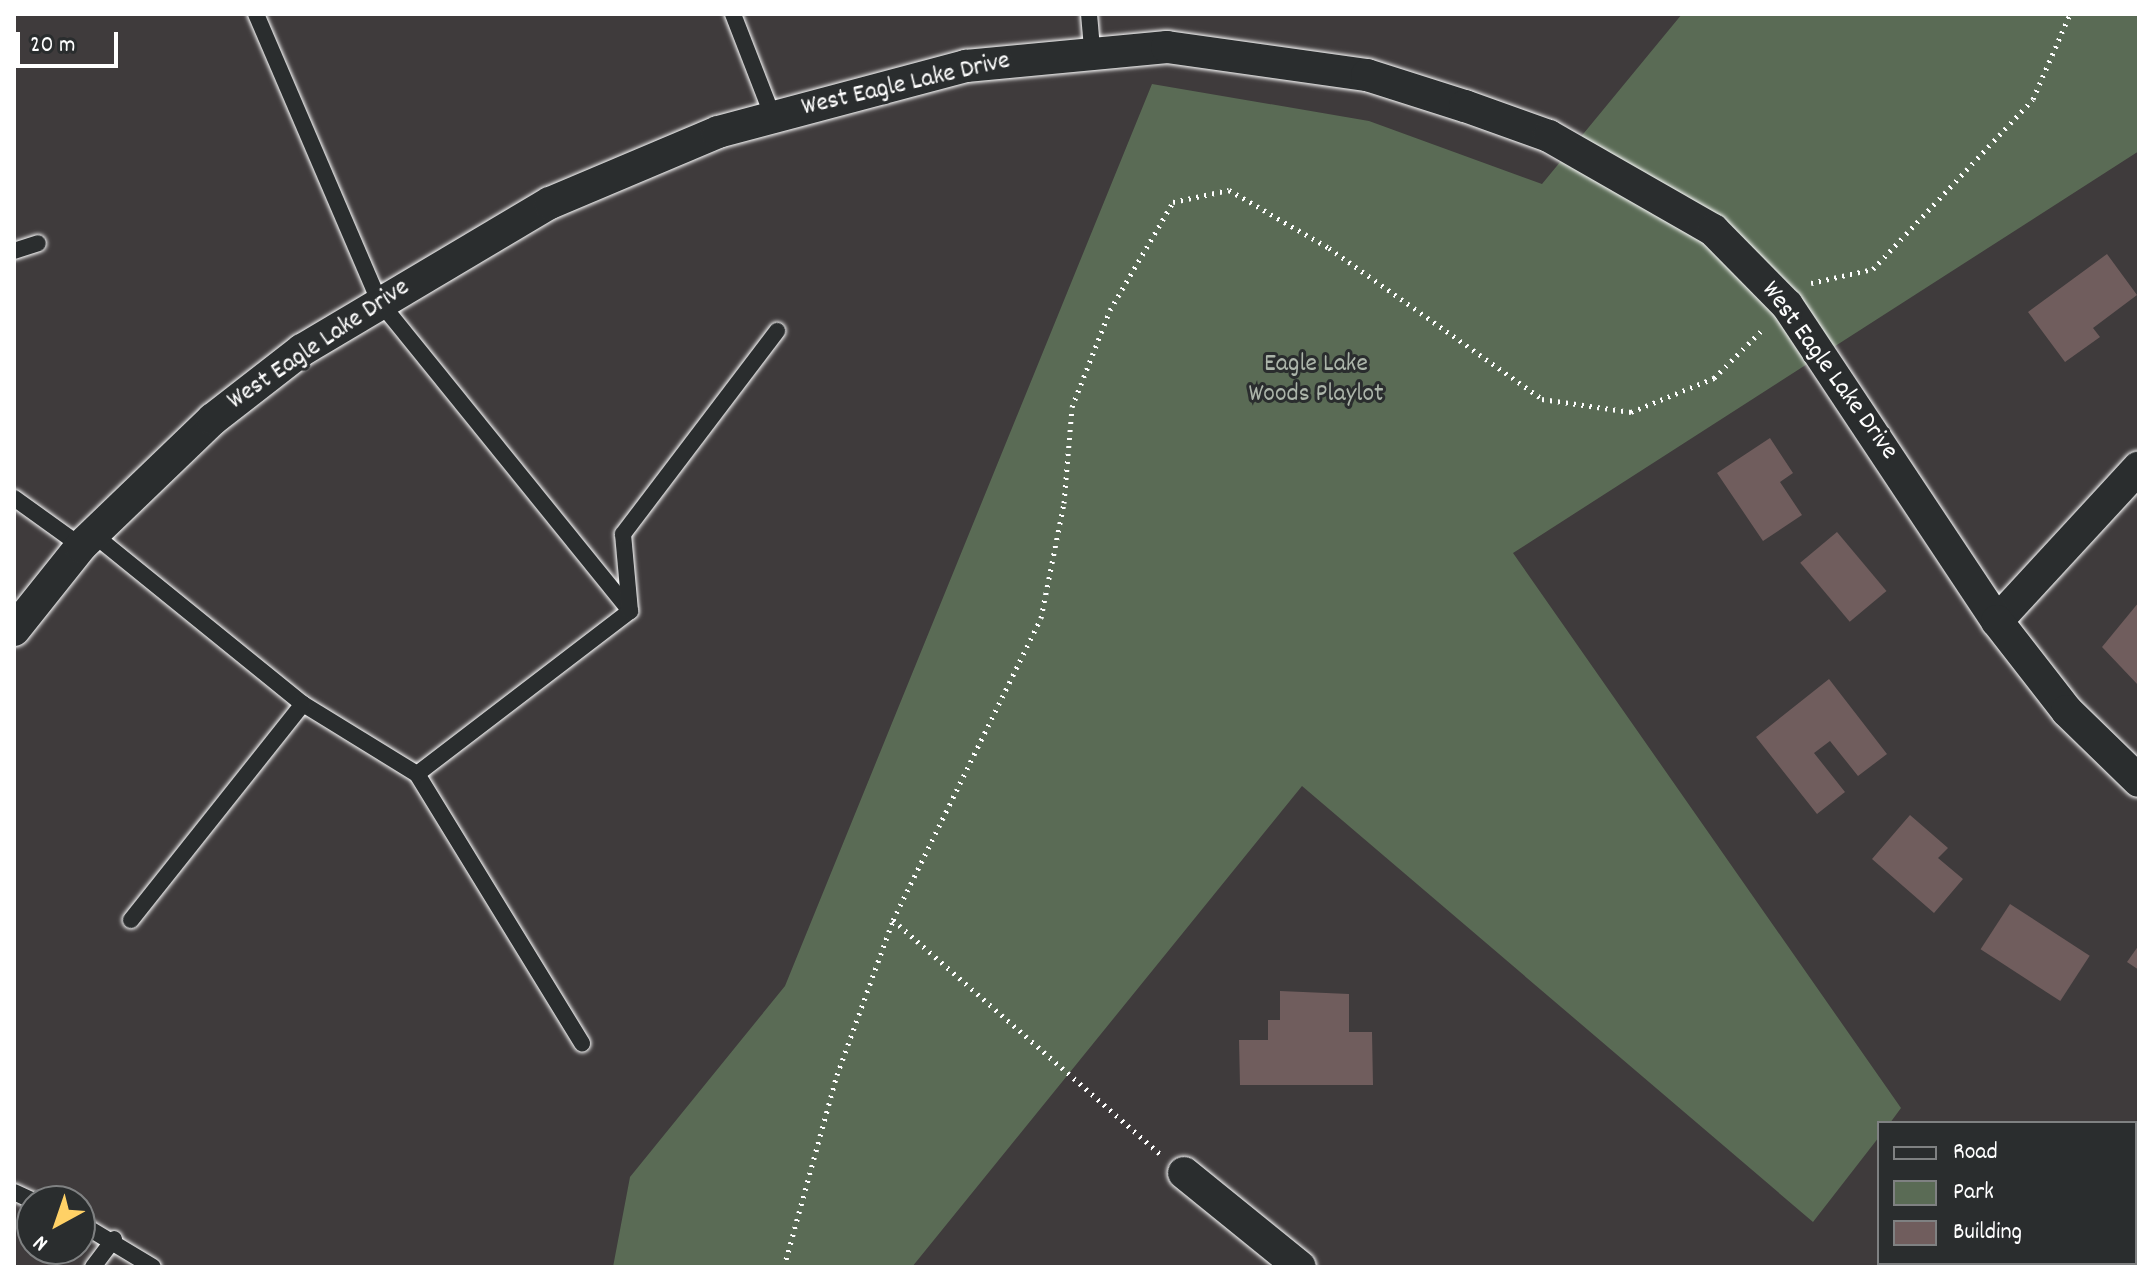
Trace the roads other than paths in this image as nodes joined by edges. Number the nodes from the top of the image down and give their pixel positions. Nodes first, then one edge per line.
1 (256, 14) edge
2 (733, 14) edge
3 (1089, 14) edge
4 (1092, 49) junction
5 (773, 117) junction
6 (38, 243) dead end
7 (14, 251) edge
8 (379, 301) junction
9 (777, 331) dead end
10 (2139, 467) edge
11 (14, 498) edge
12 (87, 540) junction
13 (630, 611) junction
14 (1997, 621) junction
15 (14, 630) edge
16 (303, 704) junction
17 (417, 774) junction
18 (2139, 781) edge
19 (131, 920) dead end
20 (582, 1043) dead end
21 (1184, 1173) road end
22 (96, 1231) edge
23 (114, 1239) junction
24 (93, 1267) edge
25 (153, 1267) edge
26 (1300, 1267) edge

1 - 8 lane
2 - 5 lane
3 - 4 lane
4 - 5 street, West Eagle Lake Drive
4 - 14 street, West Eagle Lake Drive
5 - 8 street, West Eagle Lake Drive
6 - 7 lane
8 - 12 street, West Eagle Lake Drive
8 - 13 lane
9 - 13 lane
10 - 14 street
11 - 12 lane
12 - 15 street, West Eagle Lake Drive
12 - 16 lane
13 - 17 lane
14 - 18 street, West Eagle Lake Drive
16 - 17 lane
16 - 19 lane
17 - 20 lane
21 - 26 street
22 - 23 lane
23 - 24 lane
23 - 25 lane

